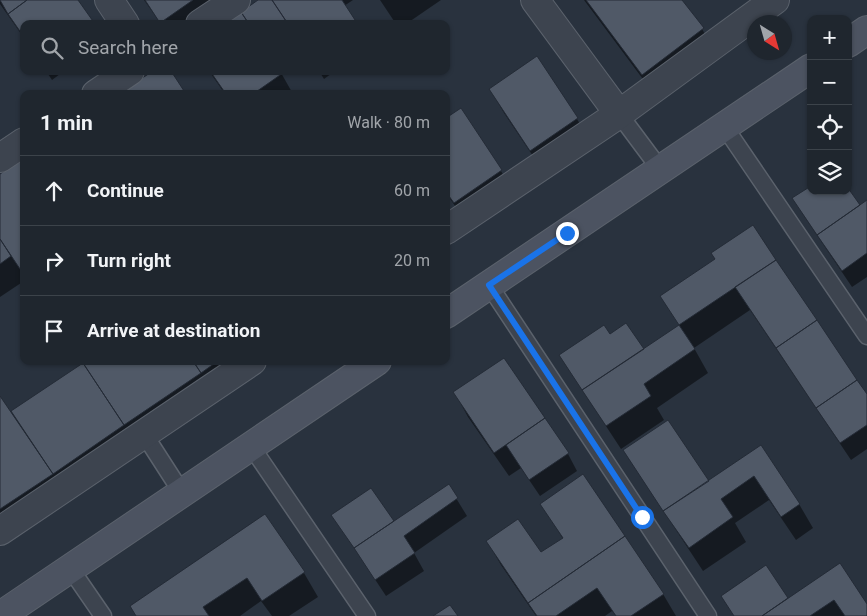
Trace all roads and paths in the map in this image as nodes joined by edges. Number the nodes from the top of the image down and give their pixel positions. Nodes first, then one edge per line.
1 (109, 0) edge
2 (236, 0) edge
3 (535, 0) edge
4 (775, 0) edge
5 (122, 20) edge
6 (206, 20) edge
7 (867, 30) edge
8 (852, 40) edge
9 (807, 71) edge
10 (124, 75) edge
11 (102, 90) edge
12 (619, 114) junction
13 (724, 126) junction
14 (20, 145) edge
15 (0, 158) edge
16 (660, 170) junction
17 (450, 227) edge
18 (489, 285) junction
19 (450, 311) edge
20 (867, 336) edge
21 (246, 365) edge
22 (370, 365) edge
23 (144, 434) junction
24 (251, 446) junction
25 (182, 493) junction
26 (0, 532) edge
27 (70, 568) junction
28 (0, 616) edge
29 (103, 616) edge
30 (367, 616) edge
31 (708, 616) edge

1 - 5 street
2 - 6 street
3 - 12 street
4 - 12 street
7 - 8 street
9 - 13 street
10 - 11 street
12 - 16 lane
12 - 17 street
13 - 16 street
13 - 20 lane
14 - 15 street
16 - 18 street
18 - 19 street
18 - 31 lane
21 - 23 street
22 - 24 street
23 - 25 lane
23 - 26 street
24 - 25 street
24 - 30 lane
25 - 27 street
27 - 28 street
27 - 29 lane

